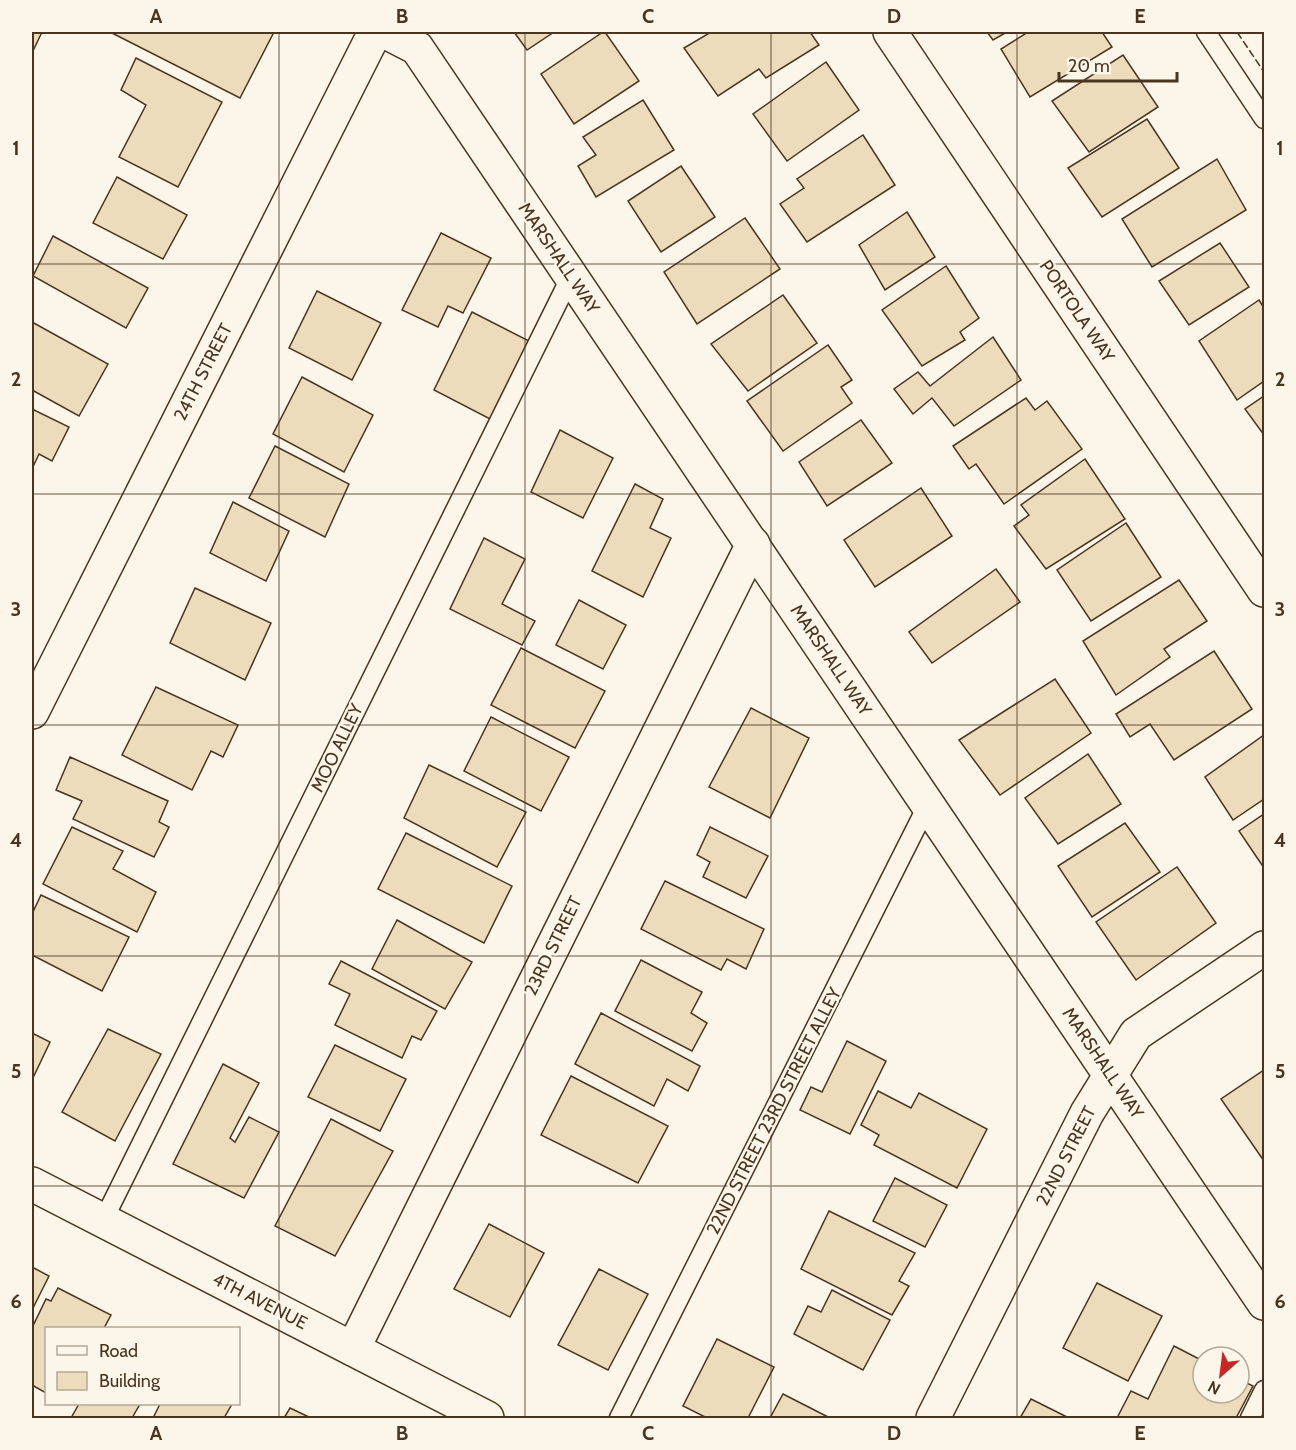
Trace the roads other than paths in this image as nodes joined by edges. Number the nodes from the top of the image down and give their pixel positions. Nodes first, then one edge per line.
1 (375, 32) edge
2 (386, 32) edge
3 (890, 32) edge
4 (1206, 32) edge
5 (1264, 119) edge
6 (571, 276) junction
7 (753, 544) junction
8 (1264, 590) edge
9 (32, 712) edge
10 (928, 804) junction
11 (1264, 948) edge
12 (1110, 1074) junction
13 (32, 1184) edge
14 (103, 1221) junction
15 (1264, 1303) edge
16 (353, 1348) junction
17 (1264, 1390) edge
18 (488, 1419) edge
19 (619, 1419) edge
20 (933, 1419) edge
21 (1250, 1419) edge

1 - 9 street, 24TH STREET
2 - 6 street, MARSHALL WAY
3 - 8 street, PORTOLA WAY
4 - 5 lane
6 - 7 street, MARSHALL WAY
6 - 14 lane, MOO ALLEY
7 - 10 street, MARSHALL WAY
7 - 16 street, 23RD STREET
10 - 12 street, MARSHALL WAY
10 - 19 lane, 22ND STREET 23RD STREET ALLEY
11 - 12 street, 22ND STREET
12 - 15 street, MARSHALL WAY
12 - 20 street, 22ND STREET
13 - 14 street, 4TH AVENUE
14 - 16 street, 4TH AVENUE
16 - 18 street, 4TH AVENUE
17 - 21 lane

